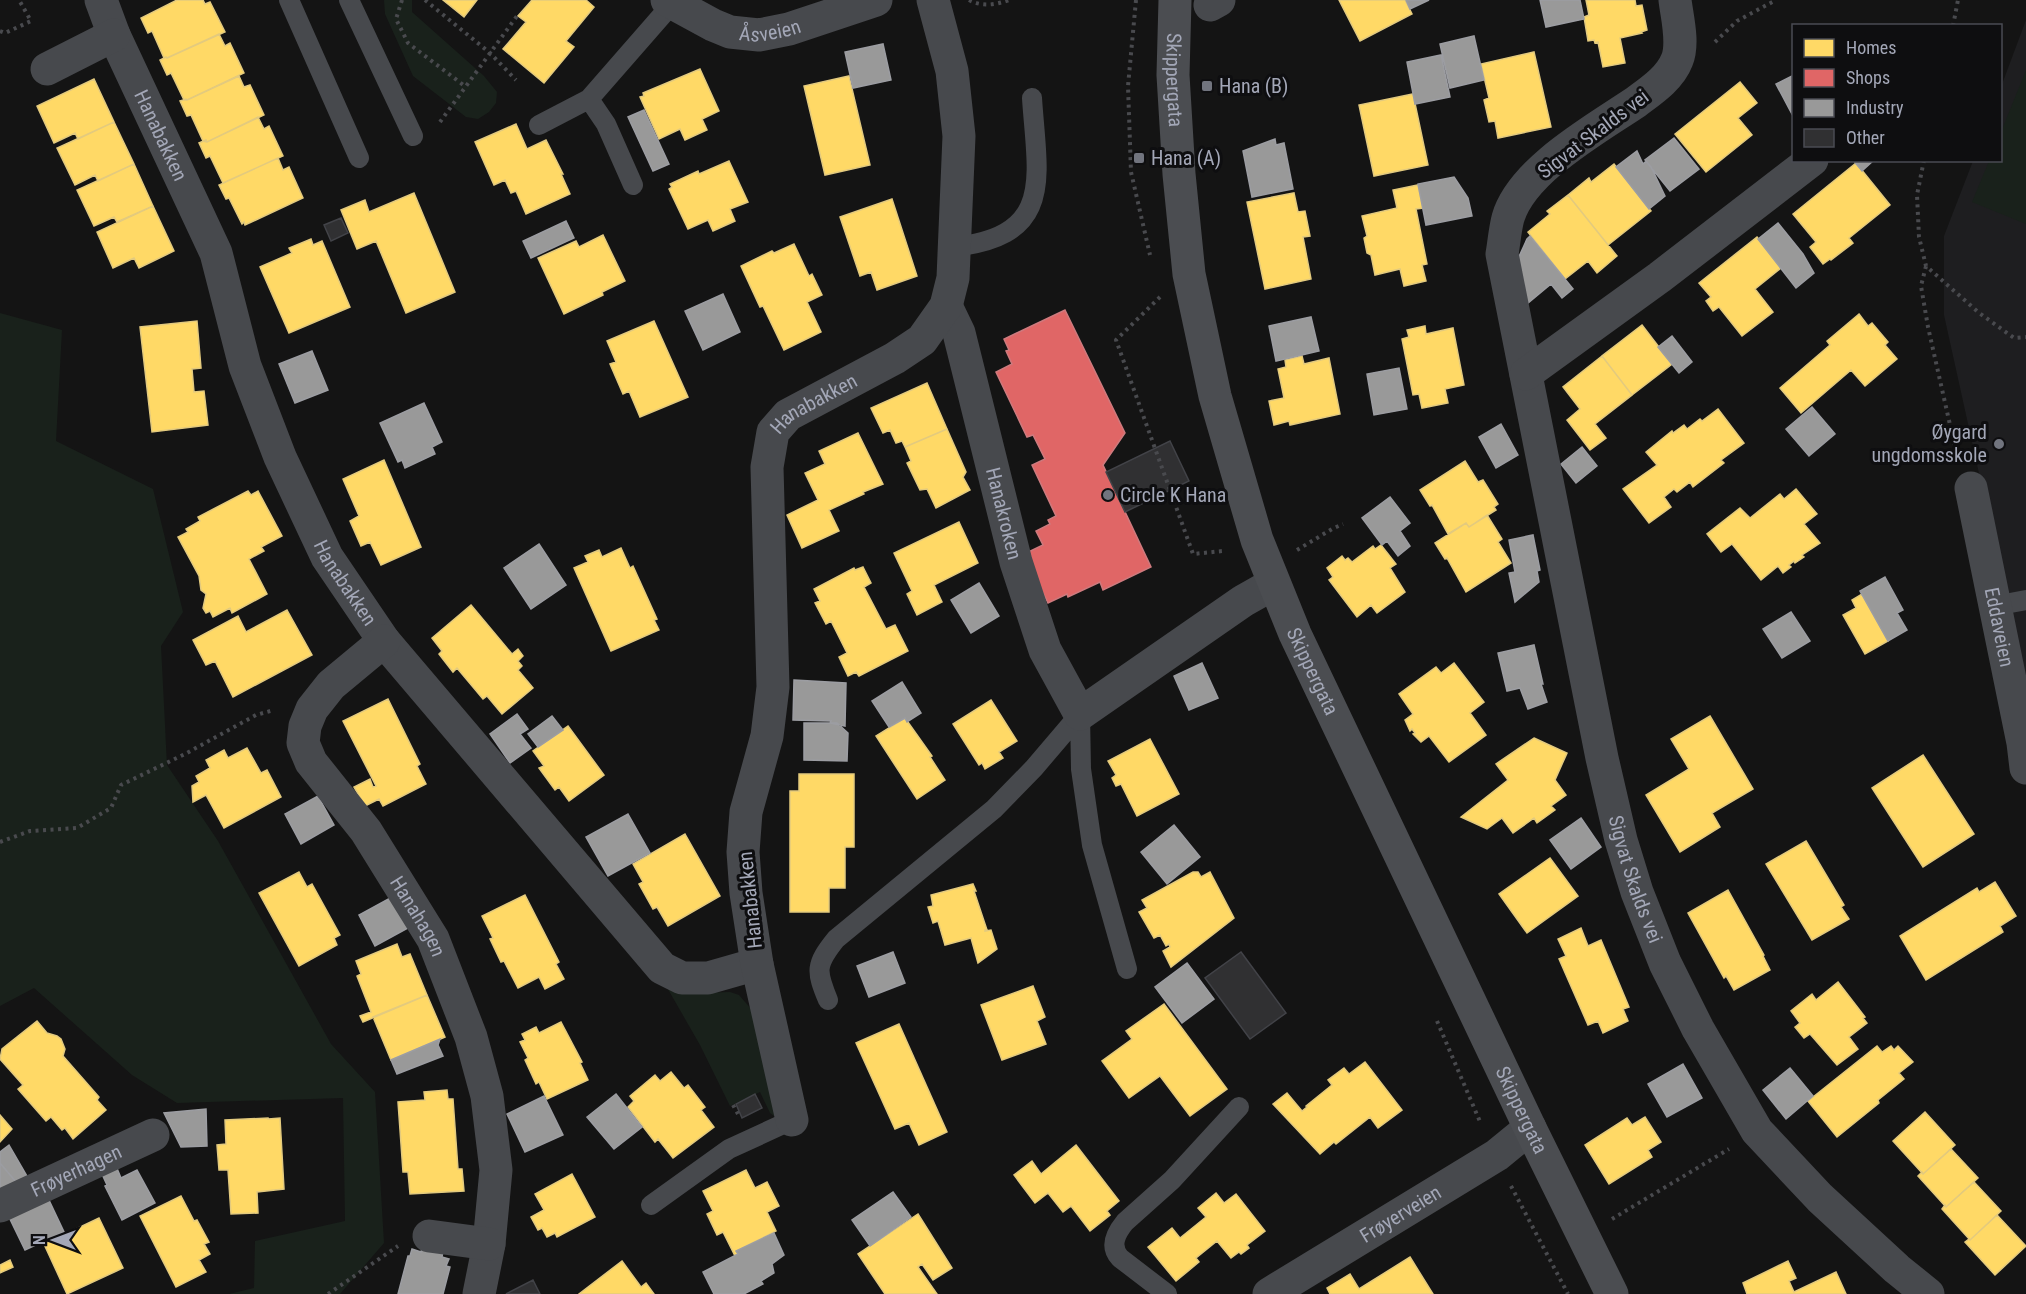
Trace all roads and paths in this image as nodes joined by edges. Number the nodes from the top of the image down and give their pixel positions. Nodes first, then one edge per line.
1 (19, 0) edge
2 (101, 0) edge
3 (289, 0) edge
4 (349, 0) edge
5 (402, 0) edge
6 (425, 0) edge
7 (933, 0) edge
8 (968, 0) edge
9 (1009, 0) edge
10 (1175, 0) edge
11 (1675, 0) edge
12 (1776, 0) edge
13 (1959, 0) edge
14 (670, 2) edge
15 (867, 2) edge
16 (517, 16) dead end
17 (1953, 24) edge
18 (0, 31) edge
19 (114, 35) junction
20 (490, 53) junction
21 (1678, 57) junction
22 (47, 69) dead end
23 (516, 80) dead end
24 (466, 87) junction
25 (1032, 98) dead end
26 (589, 99) junction
27 (440, 122) dead end
28 (539, 125) dead end
29 (412, 136) dead end
30 (359, 158) dead end
31 (1809, 162) edge
32 (1924, 162) edge
33 (633, 185) dead end
34 (954, 247) junction
35 (1926, 266) junction
36 (1189, 274) junction
37 (946, 306) junction
38 (2026, 337) edge
39 (1526, 374) junction
40 (1971, 488) joint
41 (1343, 524) dead end
42 (1257, 540) junction
43 (1294, 552) dead end
44 (1274, 584) junction
45 (2026, 600) edge
46 (1995, 606) junction
47 (384, 641) junction
48 (1080, 714) junction
49 (256, 715) dead end
50 (2026, 768) edge
51 (0, 842) edge
52 (757, 964) junction
53 (1127, 969) dead end
54 (828, 1000) dead end
55 (1239, 1107) dead end
56 (792, 1120) joint
57 (1530, 1128) junction
58 (153, 1134) dead end
59 (1727, 1150) dead end
60 (1510, 1184) dead end
61 (651, 1205) dead end
62 (0, 1206) edge
63 (1609, 1221) dead end
64 (429, 1236) joint
65 (489, 1244) junction
66 (328, 1294) edge
67 (479, 1294) edge
68 (1167, 1294) edge
69 (1269, 1294) edge
70 (1568, 1294) edge
71 (1612, 1294) edge
72 (1928, 1294) edge

1 - 18 path
2 - 19 street, Hanabakken
3 - 30 lane
4 - 29 lane
5 - 24 path
6 - 20 path
7 - 34 street, Hanabakken
8 - 9 path
10 - 36 main road, Skippergata
11 - 21 street
12 - 21 path
13 - 17 path
14 - 15 street, Åsveien
14 - 26 lane
16 - 20 path
19 - 22 street
19 - 47 street, Hanabakken
20 - 23 path
20 - 24 path
21 - 39 street, Sigvat Skalds vei
24 - 27 path
25 - 34 lane
26 - 28 lane
26 - 33 lane
31 - 39 street
32 - 35 path
34 - 37 street, Hanabakken
35 - 38 path
35 - 40 path
36 - 42 main road, Skippergata
36 - 42 path
37 - 48 street, Hanakroken
37 - 52 street, Hanabakken
39 - 72 street, Sigvat Skalds vei
40 - 46 street, Eddaveien
41 - 43 path
42 - 44 main road, Skippergata
44 - 48 street
44 - 57 main road, Skippergata
45 - 46 lane
46 - 50 street, Eddaveien
47 - 52 street, Hanabakken
47 - 65 street, Hanahagen
48 - 53 lane, Hanakroken
48 - 54 lane
49 - 51 path
52 - 56 street, Hanabakken
55 - 68 lane
56 - 61 lane
57 - 69 street, Frøyerveien
57 - 71 main road, Skippergata
58 - 62 street, Frøyerhagen
59 - 63 path
60 - 70 path
64 - 65 street
64 - 66 path
65 - 67 street, Hanahagen

